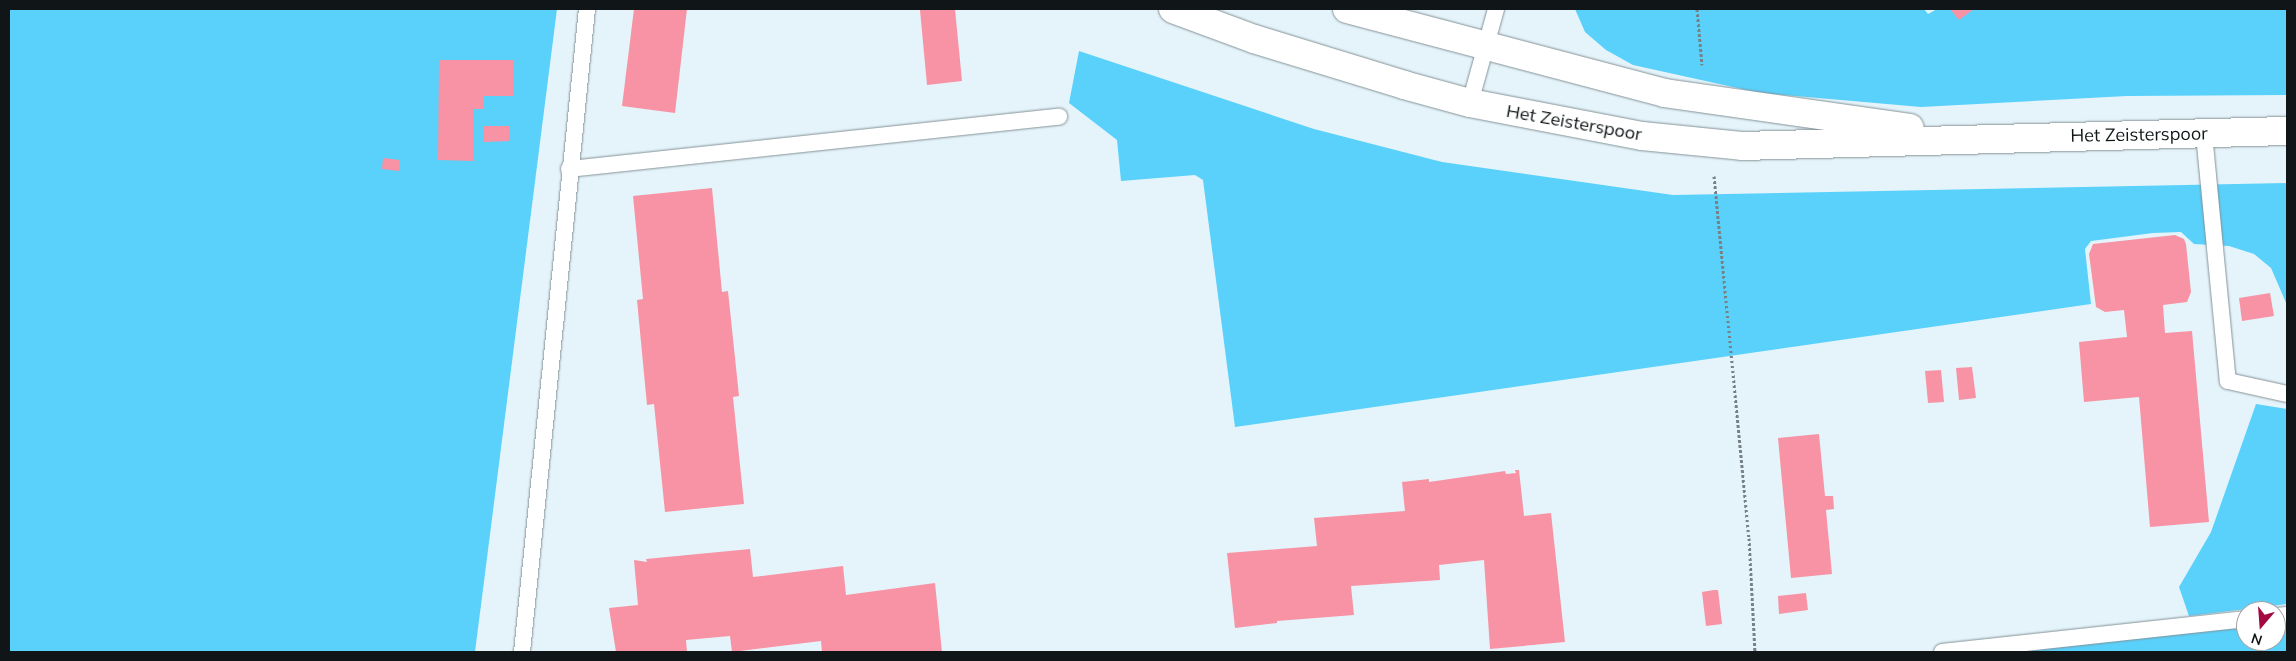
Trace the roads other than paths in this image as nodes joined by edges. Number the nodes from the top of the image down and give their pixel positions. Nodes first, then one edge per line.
1 (587, 9) edge
2 (1173, 9) edge
3 (1347, 9) edge
4 (1496, 9) edge
5 (1487, 46) junction
6 (1470, 103) junction
7 (1059, 117) dead end
8 (2287, 131) edge
9 (2204, 134) junction
10 (1991, 139) junction
11 (569, 169) junction
12 (2287, 394) edge
13 (2236, 620) edge
14 (522, 652) edge
15 (1942, 652) edge

1 - 11 lane
2 - 6 street, Het Zeisterspoor
3 - 5 street, Het Zeisterspoor
4 - 5 lane
5 - 6 lane
5 - 10 street, Het Zeisterspoor
6 - 10 street, Het Zeisterspoor
7 - 11 lane
8 - 9 street, Het Zeisterspoor
9 - 10 street, Het Zeisterspoor
9 - 12 lane
11 - 14 lane
13 - 15 lane

